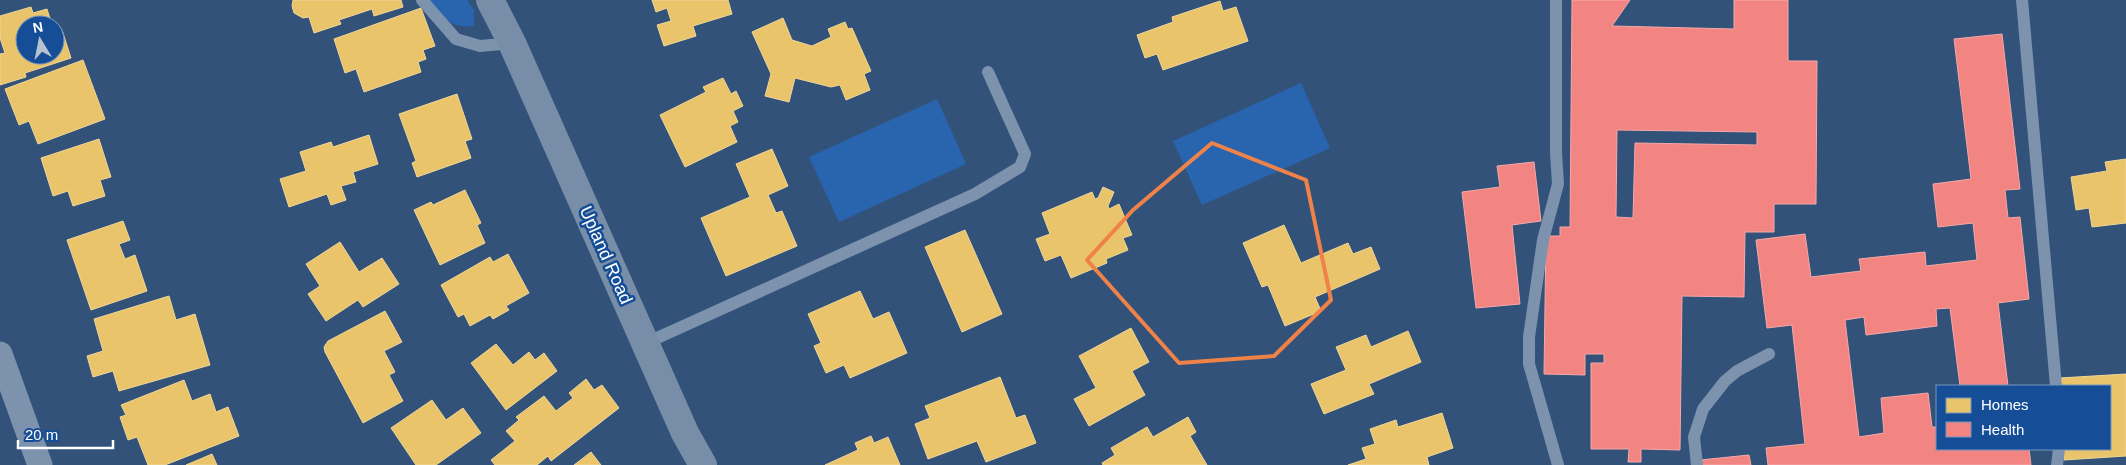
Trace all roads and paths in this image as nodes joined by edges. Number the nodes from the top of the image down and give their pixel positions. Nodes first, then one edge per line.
1 (422, 0) edge
2 (490, 0) edge
3 (1556, 0) edge
4 (2022, 0) edge
5 (512, 43) junction
6 (988, 72) dead end
7 (646, 343) junction
8 (0, 354) edge
9 (1769, 354) dead end
10 (2056, 385) edge
11 (2059, 450) edge
12 (40, 465) edge
13 (703, 465) edge
14 (1558, 465) edge
15 (1697, 465) edge
16 (2057, 465) edge

1 - 5 lane
2 - 5 main road, Upland Road
3 - 14 lane
4 - 10 lane
5 - 7 main road, Upland Road
6 - 7 lane
7 - 13 main road, Upland Road
8 - 12 street
9 - 15 lane
11 - 16 lane

